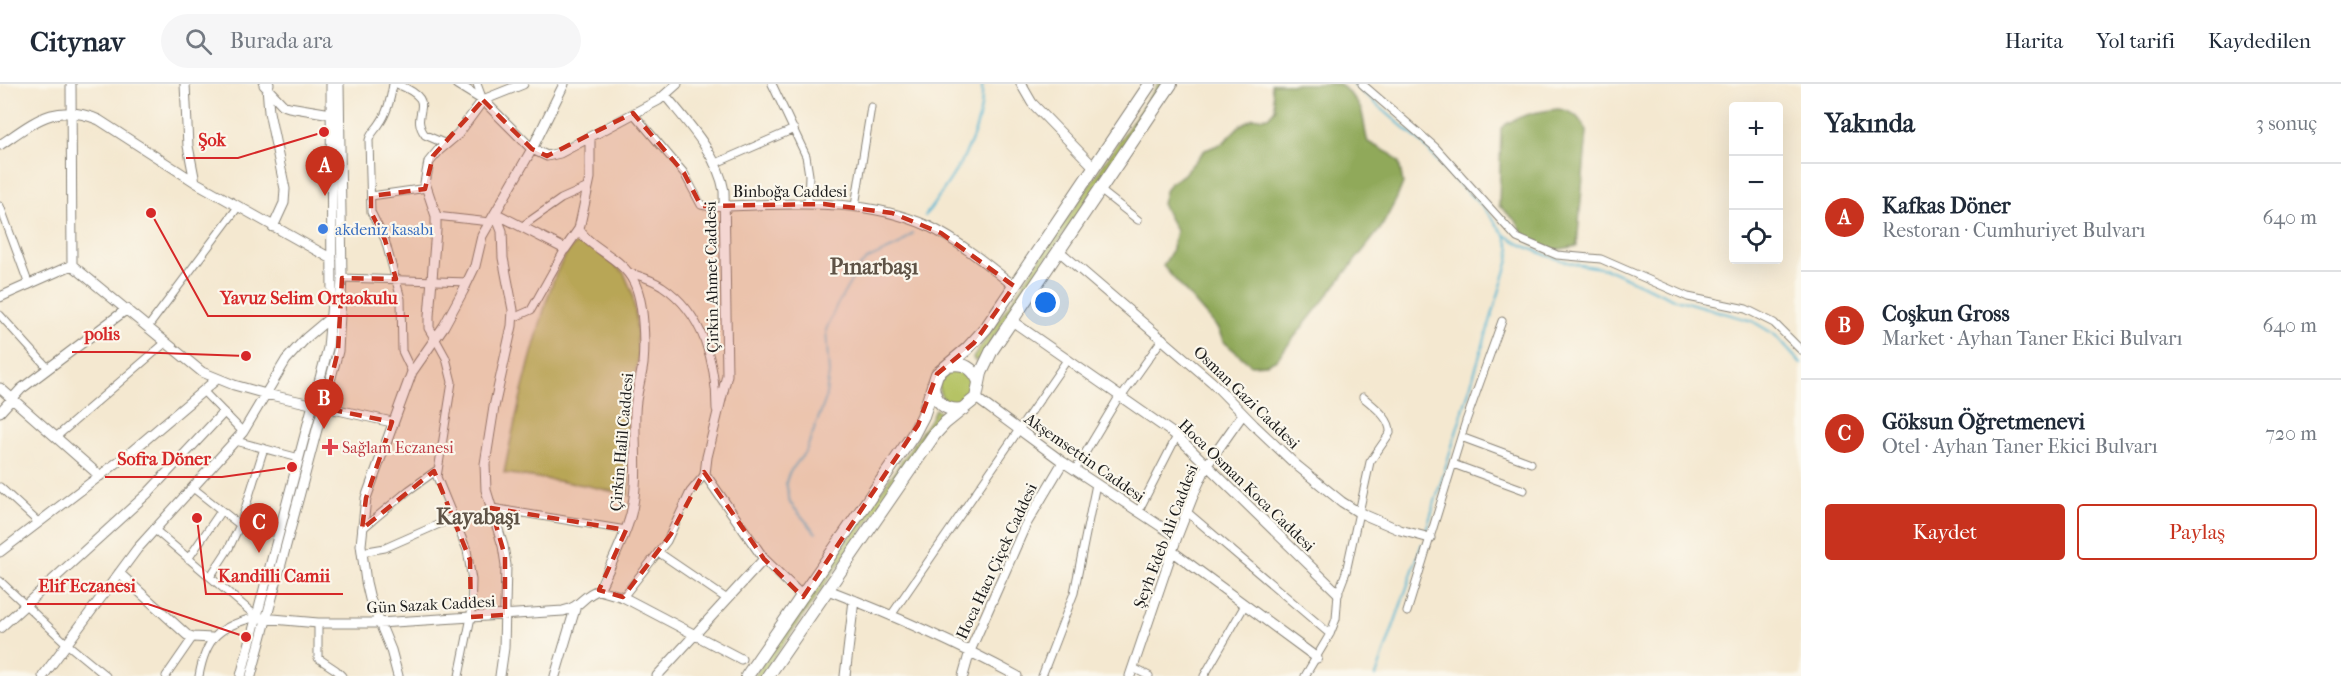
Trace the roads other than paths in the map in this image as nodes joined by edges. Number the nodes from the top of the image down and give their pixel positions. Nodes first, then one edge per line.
1 (71, 84) edge
2 (185, 84) edge
3 (331, 84) edge
4 (339, 84) edge
5 (395, 84) edge
6 (457, 84) edge
7 (477, 84) edge
8 (523, 84) edge
9 (564, 84) edge
10 (676, 84) edge
11 (772, 84) edge
12 (1022, 84) edge
13 (1150, 84) edge
14 (1171, 84) edge
15 (1362, 84) edge
16 (266, 85) edge
17 (665, 95) junction
18 (483, 100) junction
19 (871, 107) dead end
20 (72, 112) junction
21 (633, 113) junction
22 (331, 114) junction
23 (794, 129) junction
24 (590, 137) junction
25 (446, 144) junction
26 (0, 145) edge
27 (532, 149) junction
28 (714, 164) junction
29 (1094, 167) junction
30 (195, 182) junction
31 (588, 187) junction
32 (427, 188) junction
33 (1100, 190) junction
34 (371, 196) junction
35 (808, 204) junction
36 (0, 206) edge
37 (725, 206) junction
38 (855, 206) junction
39 (238, 207) junction
40 (436, 216) junction
41 (492, 218) junction
42 (1138, 220) dead end
43 (273, 227) junction
44 (521, 227) junction
45 (579, 229) junction
46 (565, 249) junction
47 (1059, 251) junction
48 (332, 259) junction
49 (72, 265) junction
50 (628, 272) junction
51 (342, 278) junction
52 (396, 279) junction
53 (431, 281) junction
54 (468, 282) junction
55 (29, 285) junction
56 (1014, 286) junction
57 (0, 297) edge
58 (127, 309) junction
59 (0, 315) edge
60 (331, 317) junction
61 (513, 318) junction
62 (1012, 321) junction
63 (1502, 321) dead end
64 (148, 327) junction
65 (1163, 338) junction
66 (435, 339) junction
67 (165, 343) junction
68 (1801, 350) edge
69 (1066, 360) junction
70 (949, 365) junction
71 (48, 368) junction
72 (412, 372) junction
73 (217, 379) junction
74 (979, 382) junction
75 (933, 384) junction
76 (0, 388) edge
77 (203, 391) junction
78 (266, 394) junction
79 (1121, 396) junction
80 (12, 397) junction
81 (1363, 397) dead end
82 (976, 398) junction
83 (313, 405) junction
84 (324, 408) junction
85 (963, 409) junction
86 (0, 412) edge
87 (223, 413) junction
88 (1243, 414) junction
89 (716, 420) junction
90 (392, 422) junction
91 (1019, 430) junction
92 (243, 432) junction
93 (1177, 436) junction
94 (56, 437) junction
95 (1461, 437) junction
96 (236, 441) junction
97 (264, 448) junction
98 (299, 458) junction
99 (1063, 462) junction
100 (1531, 463) dead end
101 (1453, 464) junction
102 (1207, 465) junction
103 (437, 470) junction
104 (1076, 470) junction
105 (705, 474) junction
106 (100, 476) junction
107 (1096, 484) junction
108 (0, 487) edge
109 (193, 488) junction
110 (1524, 490) dead end
111 (492, 508) junction
112 (222, 511) junction
113 (1138, 512) junction
114 (1187, 512) junction
115 (1358, 512) junction
116 (453, 518) junction
117 (38, 522) junction
118 (240, 525) junction
119 (154, 529) junction
120 (362, 529) junction
121 (626, 530) junction
122 (1177, 537) junction
123 (1430, 538) junction
124 (1172, 551) junction
125 (0, 552) edge
126 (362, 552) junction
127 (658, 552) junction
128 (188, 559) junction
129 (764, 559) junction
130 (119, 573) junction
131 (210, 577) junction
132 (0, 581) edge
133 (599, 590) junction
134 (828, 590) junction
135 (1338, 593) junction
136 (623, 597) junction
137 (803, 597) junction
138 (726, 599) junction
139 (854, 600) junction
140 (24, 604) junction
141 (1245, 605) junction
142 (575, 609) junction
143 (1407, 612) dead end
144 (892, 614) junction
145 (505, 615) junction
146 (471, 617) junction
147 (262, 618) junction
148 (318, 623) junction
149 (379, 623) junction
150 (0, 628) edge
151 (696, 634) junction
152 (1330, 634) junction
153 (193, 638) junction
154 (212, 638) junction
155 (67, 644) junction
156 (970, 651) junction
157 (1317, 658) junction
158 (741, 659) dead end
159 (1132, 672) edge
160 (44, 676) edge
161 (106, 676) edge
162 (166, 676) edge
163 (200, 676) edge
164 (241, 676) edge
165 (251, 676) edge
166 (342, 676) edge
167 (398, 676) edge
168 (459, 676) edge
169 (500, 676) edge
170 (555, 676) edge
171 (657, 676) edge
172 (747, 676) edge
173 (768, 676) edge
174 (844, 676) edge
175 (963, 676) edge
176 (1017, 676) edge
177 (1042, 676) edge
178 (1149, 676) edge
179 (1204, 676) edge
180 (1305, 676) edge

1 - 20 street
2 - 30 street
3 - 22 street
4 - 51 street
5 - 25 street
5 - 34 street
6 - 18 street
7 - 18 street
8 - 18 street
9 - 27 street
10 - 17 street
11 - 23 street
12 - 29 street
13 - 29 highway
14 - 33 highway
15 - 68 street
16 - 22 street
16 - 43 street
17 - 21 street
17 - 28 street, Çirkin Ahmet Caddesi
18 - 25 street
18 - 27 street
19 - 38 street
20 - 26 street
20 - 30 street
20 - 49 street
21 - 24 street
21 - 37 street
22 - 48 street
23 - 28 street
23 - 35 street
24 - 27 street
24 - 31 street
25 - 32 street
27 - 41 street
28 - 37 street, Çirkin Ahmet Caddesi
29 - 56 highway
30 - 39 street
31 - 44 street
31 - 45 street
32 - 34 street
32 - 40 street
33 - 42 street
33 - 47 highway
34 - 52 street
35 - 37 street, Binboğa Caddesi
35 - 38 street, Binboğa Caddesi
36 - 55 street
37 - 89 street, Çirkin Ahmet Caddesi
38 - 56 street, Binboğa Caddesi
39 - 43 street
39 - 64 street
40 - 41 street
40 - 53 street
41 - 44 street
41 - 54 street
41 - 61 street
43 - 48 street
44 - 46 street
45 - 46 street
45 - 50 street, Çirkin Halil Caddesi
46 - 61 street
47 - 62 highway
47 - 65 street, Osman Gazi Caddesi
48 - 60 street
49 - 55 street
49 - 58 street
50 - 89 street
50 - 121 street, Çirkin Halil Caddesi
51 - 52 street
51 - 84 street
52 - 53 street
52 - 72 street
53 - 54 street
53 - 66 street
54 - 66 street
55 - 57 street
56 - 70 highway
58 - 64 street
58 - 71 street
59 - 71 street
60 - 78 street
60 - 83 street
61 - 111 street
62 - 69 street, Hoca Osman Koca Caddesi
62 - 74 highway
63 - 95 street
64 - 67 street
65 - 79 street
65 - 88 street, Osman Gazi Caddesi
66 - 72 street
66 - 103 street
67 - 73 street
67 - 94 street
69 - 79 street, Hoca Osman Koca Caddesi
69 - 91 street
70 - 74 highway
70 - 75 highway
71 - 80 street
72 - 90 street
73 - 77 street
73 - 78 street
74 - 82 highway
75 - 85 highway
75 - 137 highway
76 - 80 street
77 - 87 street
77 - 106 street
78 - 83 street
78 - 92 street
79 - 93 street, Hoca Osman Koca Caddesi
79 - 104 street
80 - 86 street
80 - 94 street
81 - 115 street
82 - 85 highway
82 - 91 street, Akşemsettin Caddesi
83 - 84 street
83 - 98 street
84 - 90 street
84 - 147 street
85 - 134 highway
87 - 92 street
87 - 140 street
88 - 102 street, Şeyh Edeb Ali Caddesi
88 - 115 street, Osman Gazi Caddesi
89 - 105 street, Çirkin Ahmet Caddesi
90 - 120 street
91 - 99 street, Akşemsettin Caddesi
91 - 144 street
92 - 96 street
93 - 102 street, Hoca Osman Koca Caddesi
93 - 113 street
94 - 106 street
95 - 100 street
95 - 101 street
96 - 97 street
96 - 109 street
97 - 98 street
97 - 118 street
98 - 147 street
99 - 104 street, Akşemsettin Caddesi
99 - 156 street, Hoca Hacı Çiçek Caddesi
101 - 110 street
101 - 123 street
102 - 114 street, Şeyh Edeb Ali Caddesi
102 - 135 street, Hoca Osman Koca Caddesi
103 - 116 street
103 - 120 street
104 - 107 street, Akşemsettin Caddesi
105 - 127 street
105 - 129 street
106 - 117 street
107 - 113 street, Akşemsettin Caddesi
107 - 177 street
108 - 117 street
109 - 112 street
109 - 119 street
111 - 121 street
111 - 145 street
112 - 118 street
112 - 128 street
113 - 122 street, Akşemsettin Caddesi
114 - 122 street, Şeyh Edeb Ali Caddesi
114 - 152 street
115 - 123 street, Osman Gazi Caddesi
115 - 135 street
116 - 126 street
116 - 146 street
117 - 125 street
118 - 131 street
119 - 128 street
119 - 130 street
120 - 126 street
121 - 133 street, Çirkin Halil Caddesi
122 - 124 street, Şeyh Edeb Ali Caddesi
123 - 143 street
124 - 141 street
124 - 159 street, Şeyh Edeb Ali Caddesi
126 - 149 street
127 - 136 street
127 - 138 street
128 - 131 street
129 - 137 street
129 - 138 street
130 - 153 street
130 - 155 street
131 - 147 street
132 - 140 street
133 - 136 street
133 - 142 street
134 - 139 street
134 - 173 highway
135 - 152 street
136 - 151 street
137 - 172 highway
138 - 151 street
139 - 144 street
139 - 174 street
140 - 150 street
140 - 155 street
141 - 157 street
141 - 179 street
142 - 145 street, Gün Sazak Caddesi
142 - 170 street
144 - 156 street
145 - 146 street, Gün Sazak Caddesi
145 - 169 street
146 - 149 street, Gün Sazak Caddesi
146 - 168 street
147 - 148 street, Gün Sazak Caddesi
147 - 154 street
147 - 164 street
147 - 165 street
148 - 149 street, Gün Sazak Caddesi
148 - 166 street
149 - 167 street
151 - 158 street
151 - 171 street
152 - 157 street
153 - 154 street
153 - 162 street
154 - 163 street
155 - 160 street
155 - 161 street
156 - 175 street, Hoca Hacı Çiçek Caddesi
156 - 176 street
157 - 180 street
159 - 178 street

